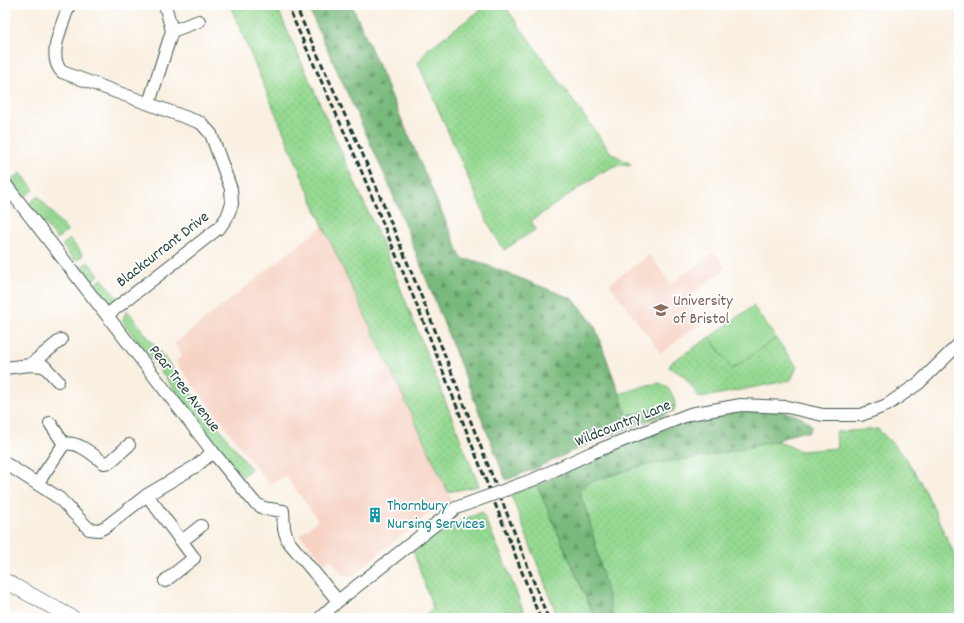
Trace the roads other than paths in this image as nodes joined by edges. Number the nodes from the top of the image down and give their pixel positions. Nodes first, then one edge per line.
1 (69, 5) edge
2 (166, 5) edge
3 (199, 21) dead end
4 (172, 31) junction
5 (149, 103) junction
6 (5, 184) edge
7 (107, 315) junction
8 (61, 340) dead end
9 (959, 344) edge
10 (30, 365) junction
11 (5, 368) edge
12 (58, 381) dead end
13 (50, 423) dead end
14 (64, 444) junction
15 (129, 445) dead end
16 (213, 452) junction
17 (5, 464) edge
18 (37, 484) junction
19 (147, 495) junction
20 (201, 526) dead end
21 (182, 541) junction
22 (5, 581) edge
23 (165, 582) dead end
24 (338, 600) junction
25 (73, 618) edge
26 (320, 618) edge

1 - 5 street, Blackcurrant Drive
2 - 4 street
3 - 4 street
4 - 5 street
5 - 7 street, Blackcurrant Drive
6 - 7 street, Pear Tree Avenue
7 - 16 street, Pear Tree Avenue
8 - 10 street
9 - 24 street, Wildcountry Lane, bridge
10 - 11 street
10 - 12 street
13 - 14 street
14 - 15 street
14 - 18 street
16 - 19 street
16 - 24 street, Pear Tree Avenue
17 - 18 street
18 - 19 street
19 - 21 street
20 - 21 street
21 - 23 street
22 - 25 street
24 - 26 street, Wildcountry Lane

